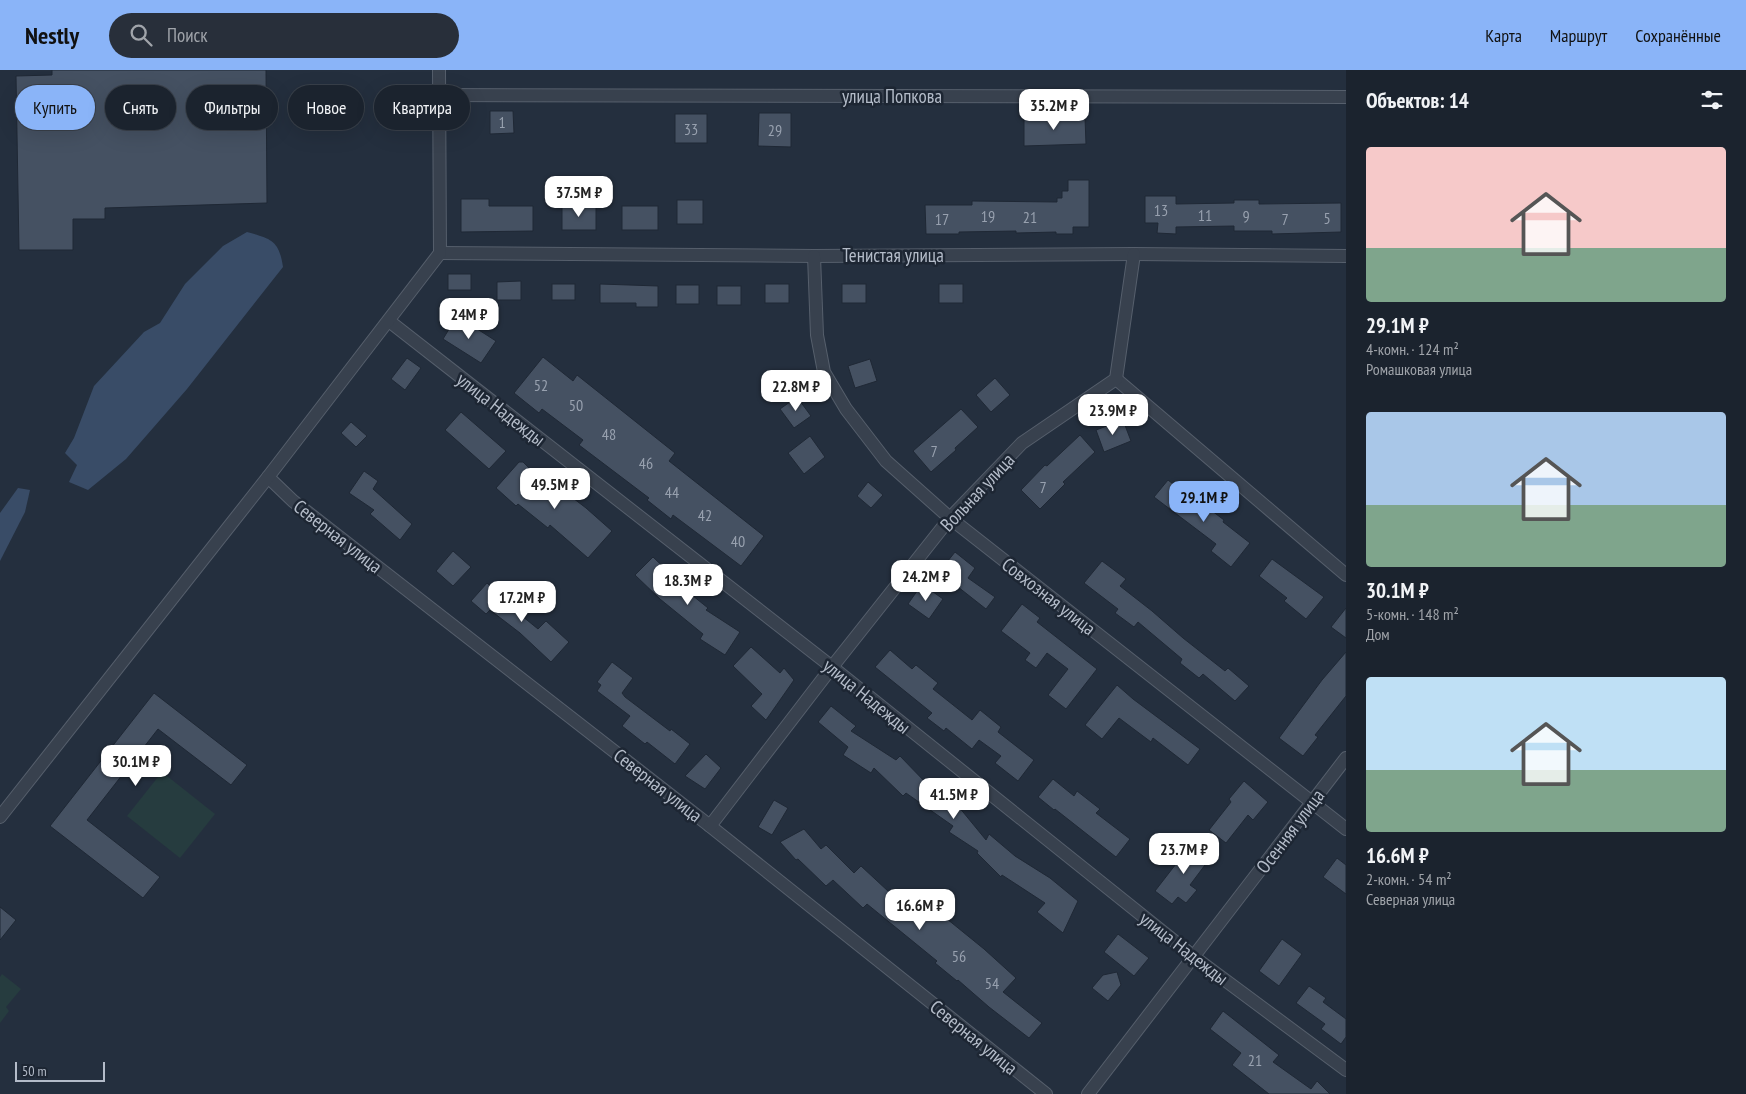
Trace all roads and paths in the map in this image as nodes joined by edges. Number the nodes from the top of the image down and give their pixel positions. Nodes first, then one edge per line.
1 (439, 70) edge
2 (439, 85) edge
3 (470, 95) edge
4 (1346, 97) edge
5 (439, 130) edge
6 (440, 253) junction
7 (1134, 254) junction
8 (814, 256) junction
9 (1346, 256) edge
10 (389, 321) junction
11 (1116, 379) junction
12 (268, 477) junction
13 (950, 518) junction
14 (1346, 575) edge
15 (832, 667) junction
16 (1346, 758) edge
17 (1312, 803) junction
18 (0, 817) edge
19 (710, 826) junction
20 (1346, 828) edge
21 (1194, 958) junction
22 (1346, 1070) edge
23 (1046, 1094) edge
24 (1088, 1094) edge

1 - 2 street
3 - 4 street, улица Попкова
5 - 6 street
6 - 8 street, Тенистая улица
6 - 10 street
7 - 8 street, Тенистая улица
7 - 9 street, Тенистая улица
7 - 11 street
8 - 13 street, Совхозная улица
10 - 12 street
10 - 15 street, улица Надежды
11 - 13 street, Вольная улица
11 - 14 street
12 - 18 street
12 - 19 street, Северная улица
13 - 15 street, Вольная улица
13 - 17 street, Совхозная улица
15 - 19 street, Вольная улица
15 - 21 street, улица Надежды
16 - 17 street, Осенняя улица
17 - 20 street, Совхозная улица
17 - 21 street, Осенняя улица
19 - 23 street, Северная улица
21 - 22 street, улица Надежды
21 - 24 street, Осенняя улица

